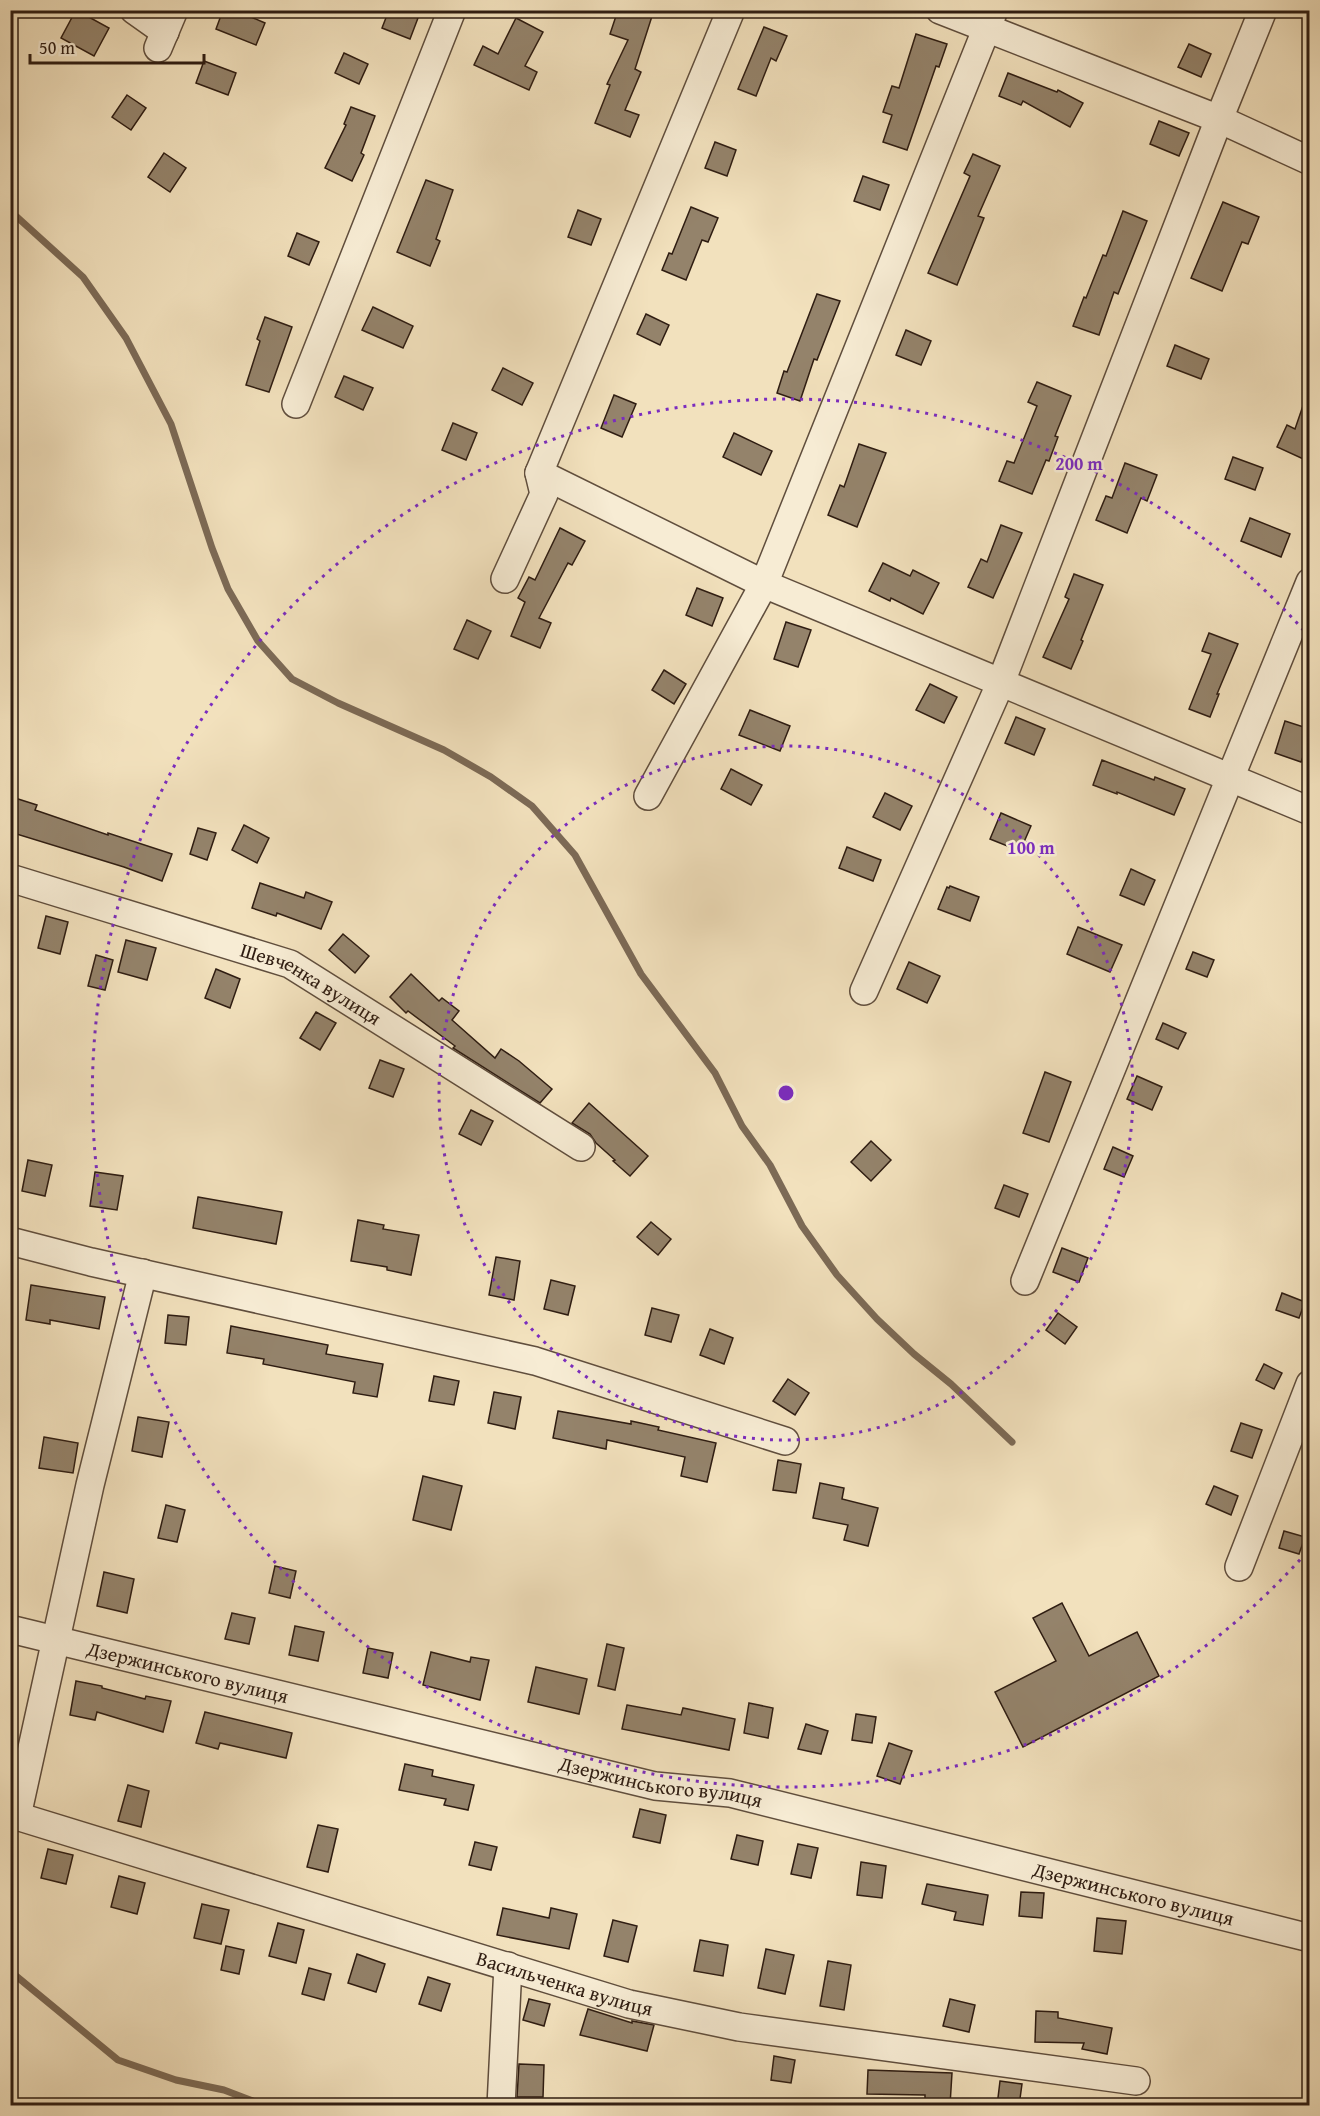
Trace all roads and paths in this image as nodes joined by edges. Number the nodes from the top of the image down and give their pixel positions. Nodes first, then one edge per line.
1 (134, 10) edge
2 (452, 10) edge
3 (731, 10) edge
4 (940, 10) edge
5 (1263, 10) edge
6 (990, 20) edge
7 (166, 30) edge
8 (1219, 119) junction
9 (1310, 161) edge
10 (296, 404) dead end
11 (538, 473) junction
12 (505, 579) dead end
13 (1310, 582) edge
14 (764, 584) junction
15 (1001, 682) junction
16 (1231, 780) junction
17 (648, 796) dead end
18 (1310, 811) edge
19 (10, 878) edge
20 (864, 991) dead end
21 (581, 1147) dead end
22 (10, 1241) edge
23 (143, 1273) junction
24 (1025, 1281) dead end
25 (1310, 1384) edge
26 (785, 1441) dead end
27 (1239, 1568) dead end
28 (10, 1629) edge
29 (56, 1641) junction
30 (14, 1815) edge
31 (1310, 1938) edge
32 (508, 1966) junction
33 (1136, 2080) dead end
34 (501, 2106) edge

1 - 7 street
2 - 10 street
3 - 11 street
4 - 6 street
5 - 8 street
6 - 8 street
6 - 14 street
8 - 9 street
8 - 15 street
11 - 12 street
11 - 14 street
13 - 16 street
14 - 15 street
14 - 17 street
15 - 16 street
15 - 20 street
16 - 18 street
16 - 24 street
19 - 21 street, Шевченка вулиця
22 - 23 street
23 - 26 street
23 - 29 street
25 - 27 street
28 - 29 street, Дзержинського вулиця
29 - 30 street
29 - 31 street, Дзержинського вулиця
30 - 32 street, Васильченка вулиця
32 - 33 street, Васильченка вулиця
32 - 34 street

